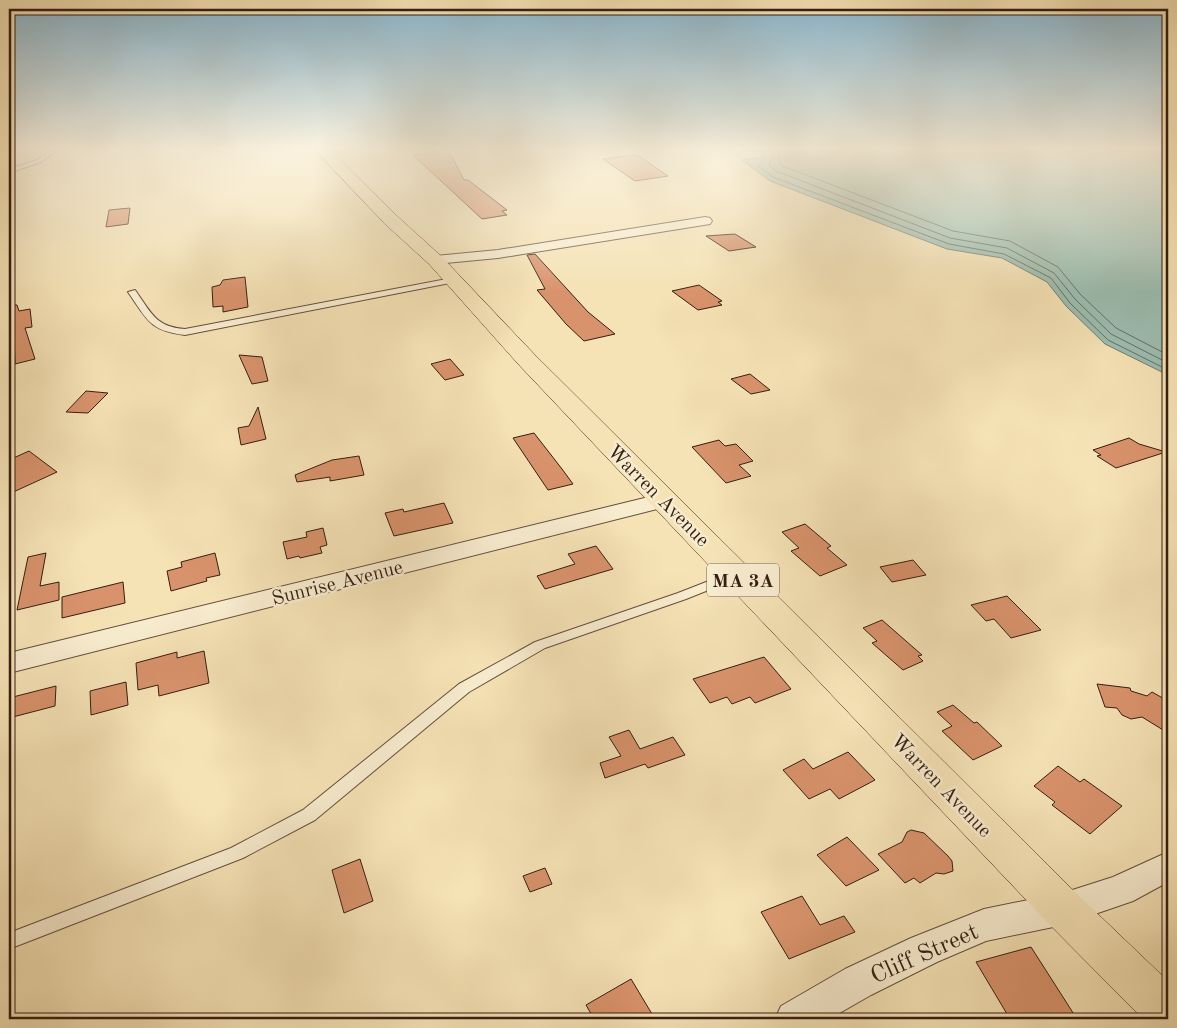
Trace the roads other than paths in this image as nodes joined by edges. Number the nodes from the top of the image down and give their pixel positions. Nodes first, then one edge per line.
1 (371, 196) edge
2 (705, 221) dead end
3 (443, 270) junction
4 (132, 292) dead end
5 (665, 500) junction
6 (738, 574) junction
7 (9, 663) edge
8 (1167, 865) edge
9 (1063, 909) junction
10 (9, 941) edge
11 (1168, 1012) edge
12 (794, 1019) edge

1 - 3 main road, Warren Avenue / MA 3A
2 - 3 street
3 - 4 lane
3 - 5 main road, Warren Avenue / MA 3A
5 - 6 main road, Warren Avenue / MA 3A
5 - 7 street, Sunrise Avenue
6 - 9 main road, Warren Avenue / MA 3A
6 - 10 lane
8 - 9 street, Cliff Street
9 - 11 main road, Warren Avenue / MA 3A
9 - 12 street, Cliff Street

